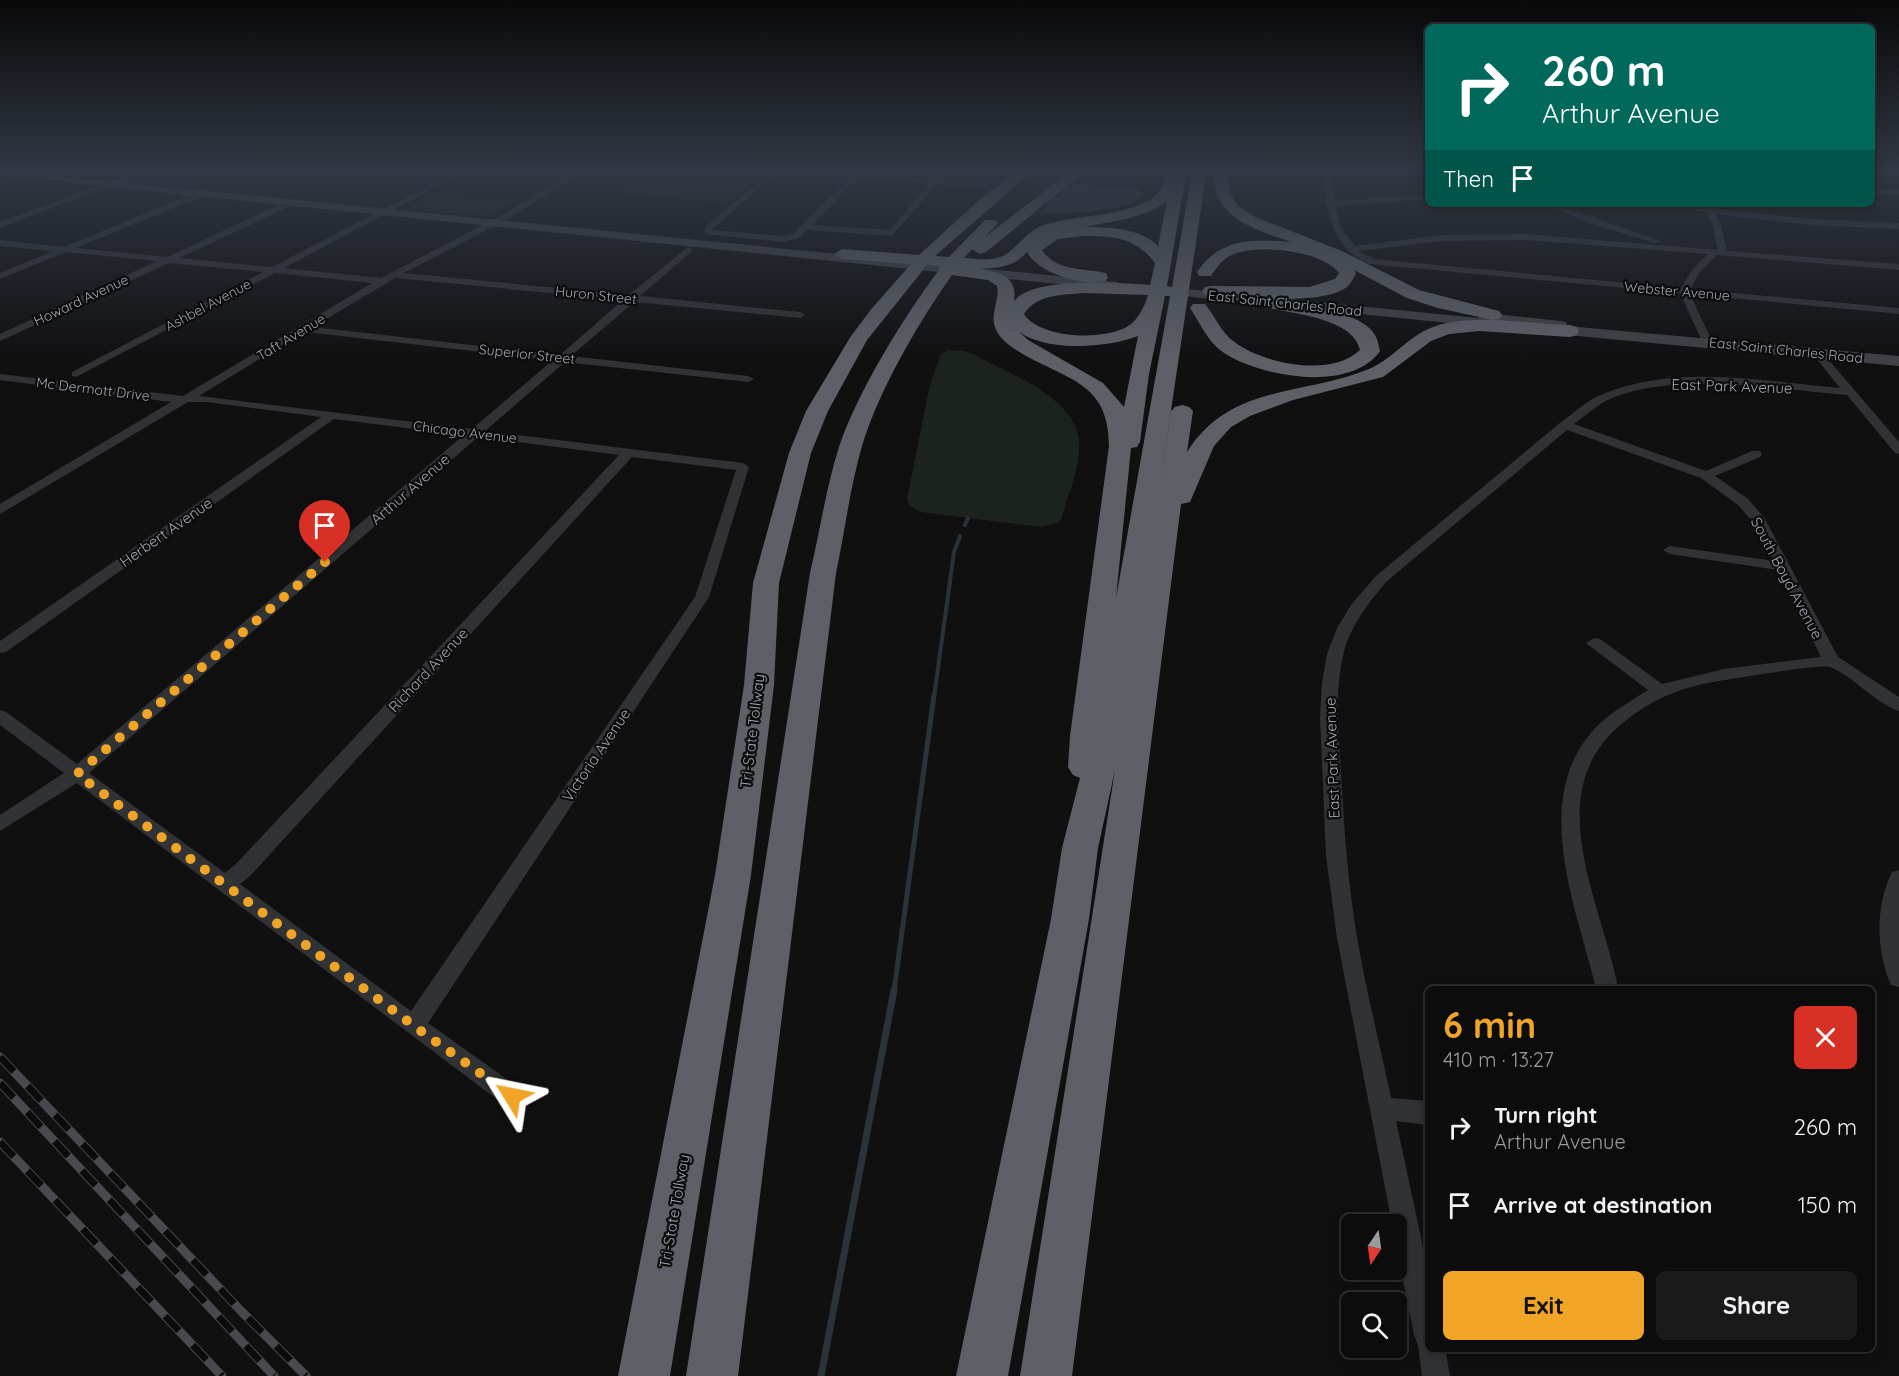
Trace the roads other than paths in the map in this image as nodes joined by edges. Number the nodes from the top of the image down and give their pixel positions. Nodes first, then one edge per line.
1 (107, 232) edge
2 (226, 232) edge
3 (347, 232) edge
4 (475, 232) edge
5 (632, 232) edge
6 (709, 232) edge
7 (798, 232) edge
8 (951, 232) edge
9 (979, 232) edge
10 (999, 232) edge
11 (1042, 232) edge
12 (1085, 232) edge
13 (1108, 232) edge
14 (1168, 232) edge
15 (1201, 232) edge
16 (1281, 232) edge
17 (1340, 232) edge
18 (1629, 232) edge
19 (1719, 232) edge
20 (710, 238) junction
21 (1209, 242) dead end
22 (0, 243) edge
23 (1355, 249) junction
24 (65, 250) junction
25 (688, 250) dead end
26 (1689, 251) junction
27 (1719, 253) junction
28 (842, 254) joint
29 (165, 260) junction
30 (900, 260) junction
31 (1162, 262) junction
32 (1817, 262) junction
33 (1899, 267) edge
34 (273, 270) junction
35 (963, 271) junction
36 (1205, 272) junction
37 (393, 275) junction
38 (0, 276) edge
39 (1899, 276) edge
40 (382, 281) junction
41 (1150, 292) junction
42 (1684, 292) junction
43 (1235, 294) junction
44 (632, 299) junction
45 (1205, 299) junction
46 (1265, 301) junction
47 (1899, 311) edge
48 (800, 315) dead end
49 (1522, 321) junction
50 (305, 329) junction
51 (1570, 331) junction
52 (0, 338) edge
53 (1673, 339) junction
54 (1194, 341) dead end
55 (1708, 343) junction
56 (1817, 353) junction
57 (562, 358) junction
58 (1899, 362) edge
59 (76, 374) dead end
60 (0, 377) edge
61 (748, 379) dead end
62 (1850, 392) junction
63 (1185, 395) dead end
64 (186, 400) junction
65 (332, 415) junction
66 (1565, 425) junction
67 (475, 433) junction
68 (1899, 450) edge
69 (629, 452) junction
70 (1756, 454) dead end
71 (743, 467) joint
72 (1706, 475) junction
73 (0, 510) edge
74 (1670, 550) dead end
75 (1107, 554) junction
76 (1784, 567) junction
77 (1160, 574) junction
78 (1594, 643) dead end
79 (0, 648) edge
80 (1832, 661) junction
81 (1661, 691) junction
82 (1899, 705) edge
83 (0, 716) edge
84 (77, 774) junction
85 (0, 824) edge
86 (1080, 848) junction
87 (1899, 878) edge
88 (225, 885) junction
89 (1899, 978) edge
90 (1607, 986) edge
91 (414, 1026) junction
92 (512, 1096) dead end
93 (1381, 1108) junction
94 (1425, 1113) edge
95 (1425, 1321) edge
96 (1432, 1352) edge
97 (644, 1376) edge
98 (712, 1376) edge
99 (982, 1376) edge
100 (1046, 1376) edge
101 (1437, 1376) edge

1 - 24 street
2 - 29 street, Howard Avenue
3 - 34 street, Ashbel Avenue
4 - 37 street, Taft Avenue
5 - 20 main road
6 - 20 street
7 - 20 street
8 - 97 highway, Tri-State Tollway
9 - 35 highway
10 - 35 highway
11 - 35 highway
12 - 41 highway
13 - 31 highway
14 - 31 highway
15 - 86 highway
16 - 49 highway
17 - 23 street
18 - 26 street
19 - 27 street
20 - 28 main road
20 - 30 main road, East Saint Charles Road
21 - 36 highway
22 - 24 street
23 - 26 street
23 - 42 street, Webster Avenue
24 - 29 street
24 - 38 street
25 - 44 street, Arthur Avenue
26 - 27 street
27 - 32 street
27 - 42 street
28 - 30 highway
29 - 34 street
29 - 52 street, Howard Avenue
30 - 35 highway
30 - 35 main road, East Saint Charles Road
31 - 41 highway
32 - 33 street
32 - 39 street
34 - 40 street
34 - 59 street, Ashbel Avenue
35 - 41 main road, East Saint Charles Road
35 - 75 highway
35 - 98 highway
36 - 43 highway
36 - 45 highway
37 - 40 street, Taft Avenue
37 - 44 street, Huron Street
40 - 50 street, Taft Avenue
41 - 41 highway
41 - 43 main road, East Saint Charles Road
41 - 45 main road, East Saint Charles Road
41 - 75 highway
42 - 47 street, Webster Avenue
42 - 55 street
43 - 45 highway
43 - 46 main road, East Saint Charles Road
43 - 49 main road, East Saint Charles Road
44 - 48 street, Huron Street
44 - 57 street, Arthur Avenue
45 - 46 highway
45 - 54 highway
46 - 51 main road, East Saint Charles Road
49 - 53 main road, East Saint Charles Road
50 - 57 street, Superior Street
50 - 64 street, Taft Avenue
51 - 53 main road, East Saint Charles Road
51 - 77 highway
53 - 55 main road, East Saint Charles Road
55 - 56 main road, East Saint Charles Road
56 - 58 main road, East Saint Charles Road
56 - 62 street
57 - 61 street, Superior Street
57 - 67 street, Arthur Avenue
60 - 64 street, Mc Dermott Drive
62 - 66 street, East Park Avenue
62 - 68 street
63 - 77 highway
64 - 65 street, Chicago Avenue
64 - 73 street, Taft Avenue
65 - 67 street, Chicago Avenue
65 - 79 street, Herbert Avenue
66 - 72 street, South Boyd Avenue
66 - 93 street, East Park Avenue
67 - 69 street, Chicago Avenue
67 - 84 street, Arthur Avenue
69 - 71 street, Chicago Avenue
69 - 88 street, Richard Avenue
70 - 72 street
71 - 91 street, Victoria Avenue
72 - 76 street, South Boyd Avenue
74 - 76 street
75 - 86 highway
76 - 80 street, South Boyd Avenue
77 - 100 highway
78 - 81 street
80 - 81 street
80 - 82 street, South Boyd Avenue
81 - 90 street
83 - 84 street
84 - 85 street, Arthur Avenue
84 - 88 street
86 - 99 highway
87 - 89 street
88 - 91 street
91 - 92 street
93 - 94 street
93 - 95 street, East Park Avenue
96 - 101 street

